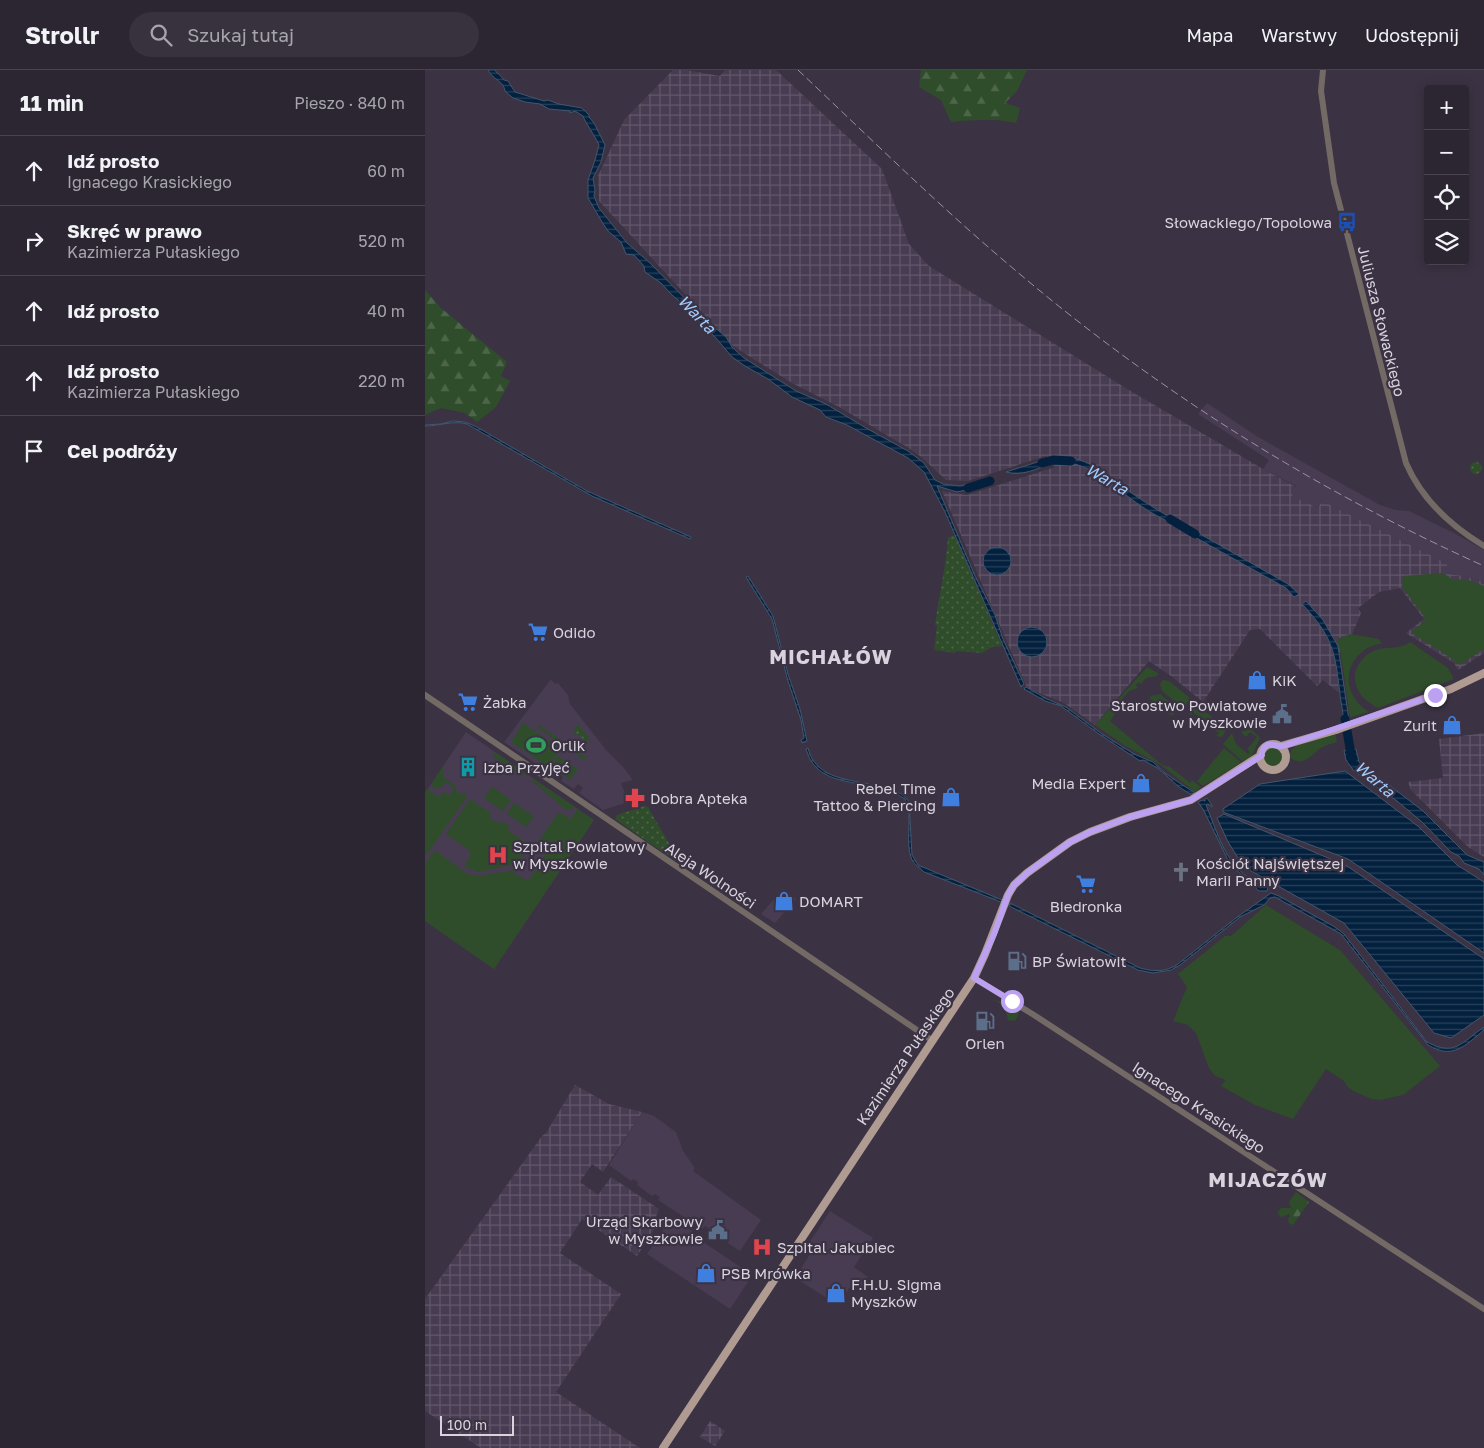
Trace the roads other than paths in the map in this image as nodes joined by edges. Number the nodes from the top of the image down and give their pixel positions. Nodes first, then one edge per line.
1 (1323, 70) edge
2 (1484, 546) edge
3 (1484, 672) edge
4 (425, 695) edge
5 (1302, 740) junction
6 (1281, 746) junction
7 (1286, 754) junction
8 (1261, 756) junction
9 (1263, 765) junction
10 (1239, 769) junction
11 (974, 978) junction
12 (933, 1041) junction
13 (1484, 1309) edge
14 (663, 1448) edge

1 - 2 street, Juliusza Słowackiego
3 - 5 main road
4 - 12 street, Aleja Wolności
5 - 6 main road
5 - 7 main road
6 - 7 main road
6 - 8 main road
7 - 9 main road
8 - 9 main road
8 - 10 main road, Kazimierza Pułaskiego
9 - 10 main road, Kazimierza Pułaskiego
10 - 11 main road, Kazimierza Pułaskiego
11 - 12 main road, Kazimierza Pułaskiego
11 - 13 street, Ignacego Krasickiego
12 - 14 main road, Kazimierza Pułaskiego

